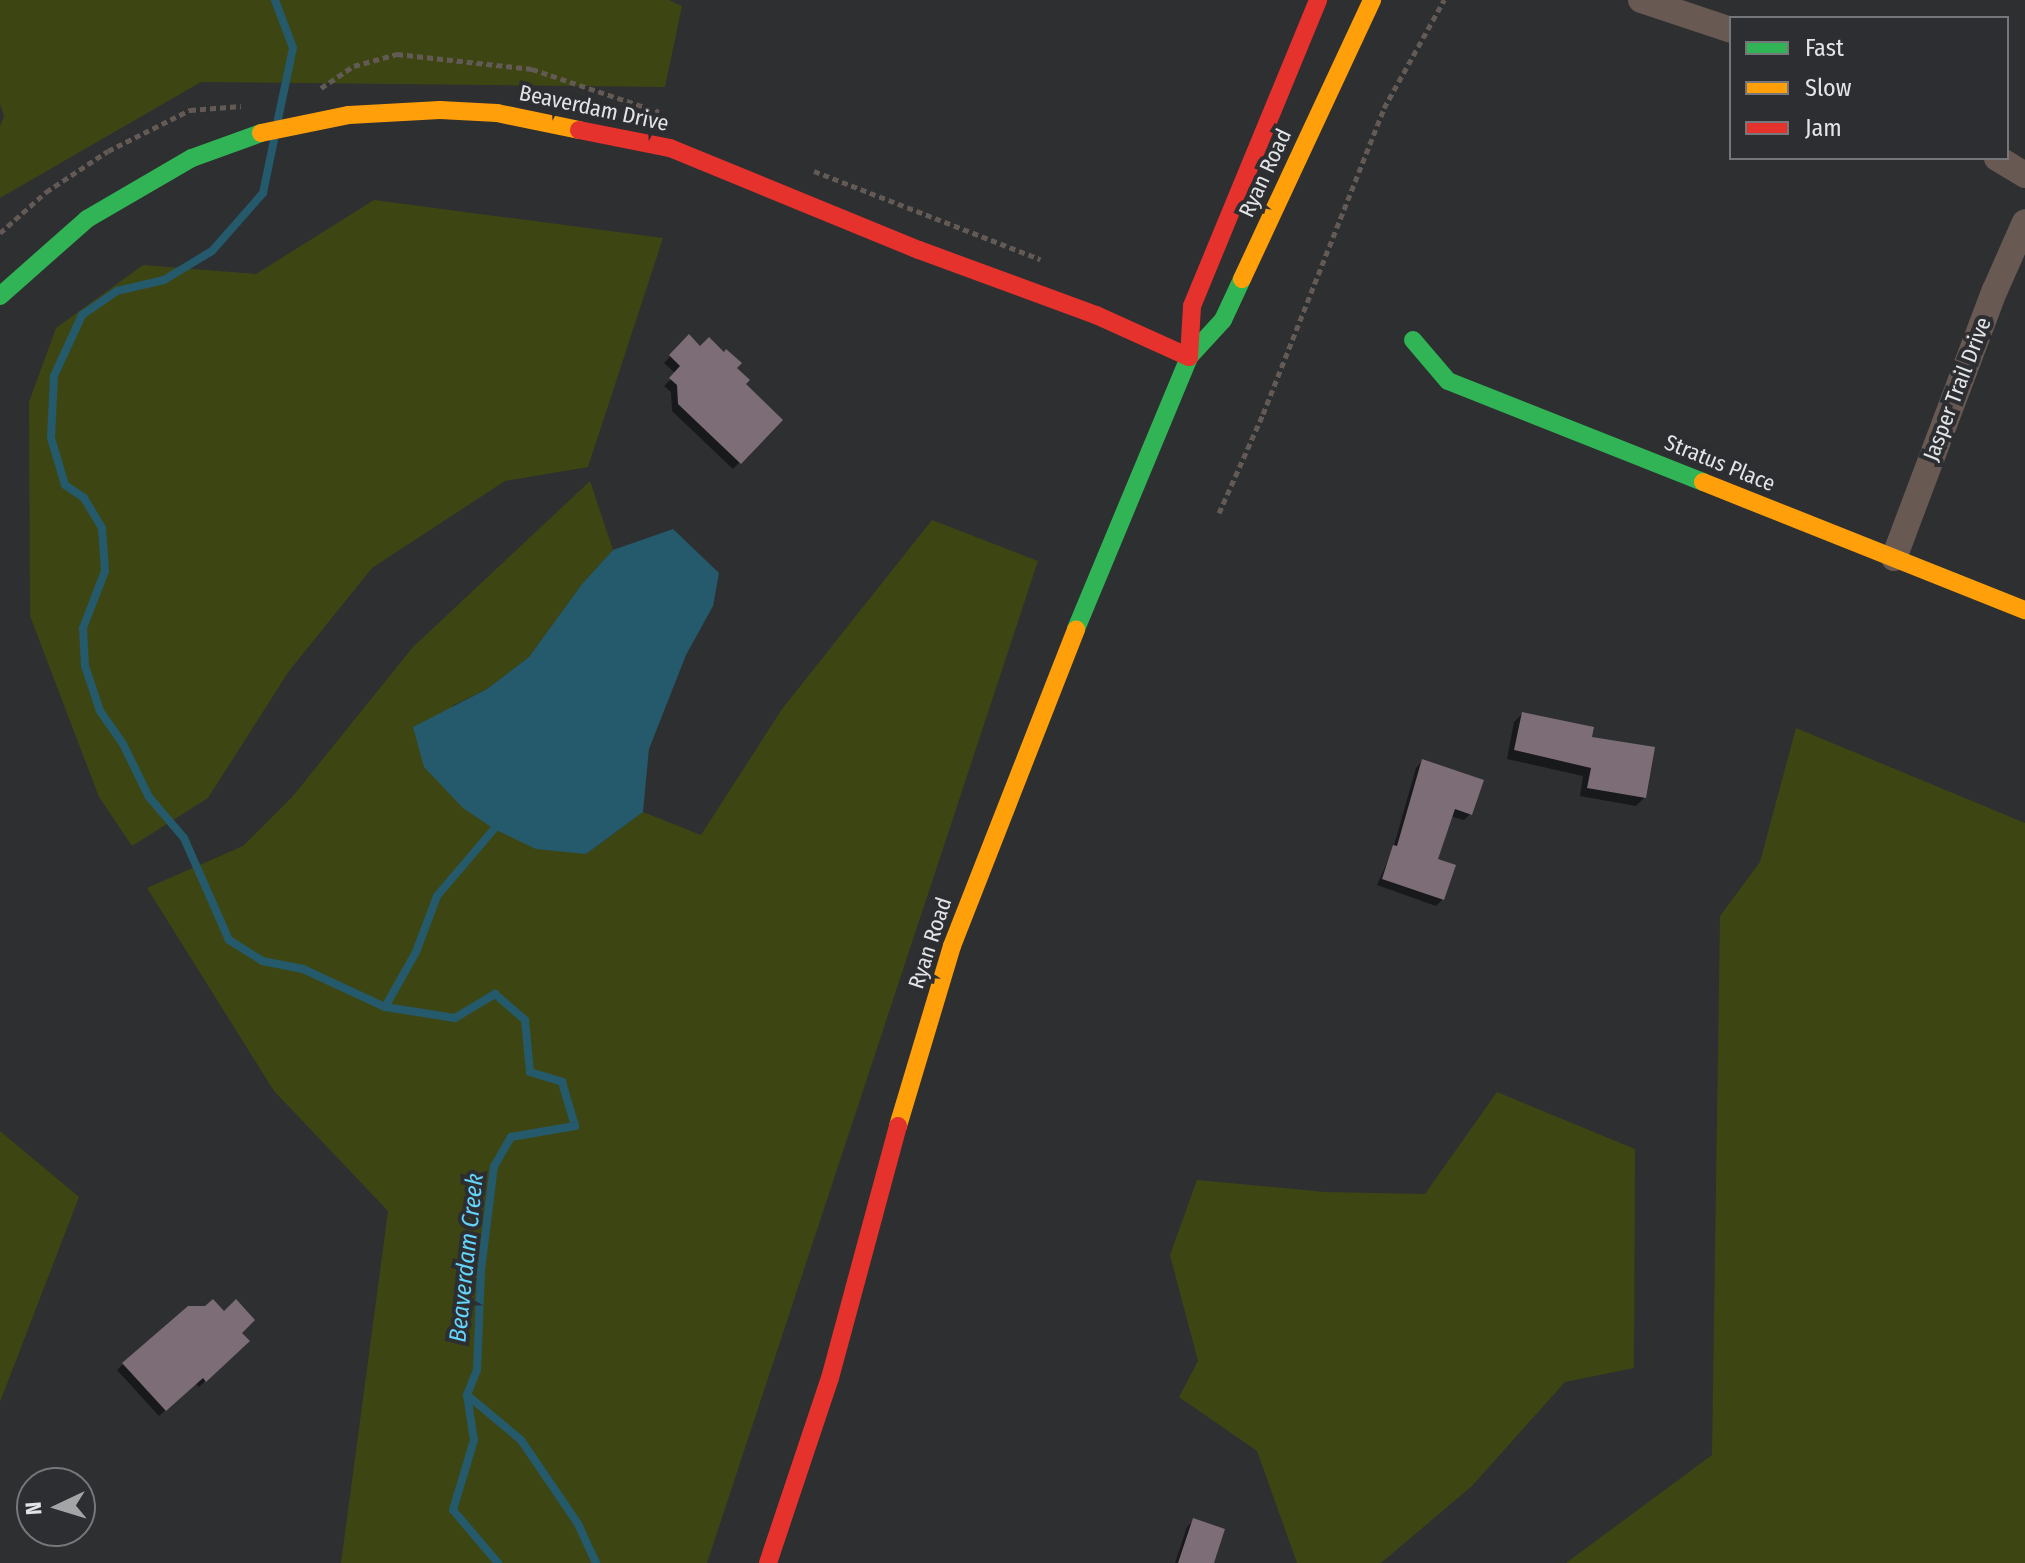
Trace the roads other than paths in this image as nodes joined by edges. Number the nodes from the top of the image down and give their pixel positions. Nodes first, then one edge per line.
1 (1318, 0) edge
2 (1372, 0) edge
3 (1641, 0) edge
4 (1729, 29) edge
5 (2000, 160) edge
6 (2025, 175) edge
7 (2025, 222) edge
8 (0, 296) edge
9 (1413, 340) dead end
10 (1189, 357) junction
11 (1894, 558) junction
12 (2025, 610) edge
13 (768, 1563) edge

1 - 10 main road, Ryan Road
2 - 10 main road, Ryan Road
3 - 4 street
5 - 6 street
7 - 11 street, Jasper Trail Drive
8 - 10 main road, Beaverdam Drive
9 - 11 main road, Stratus Place
10 - 13 main road, Ryan Road
11 - 12 main road, Stratus Place

